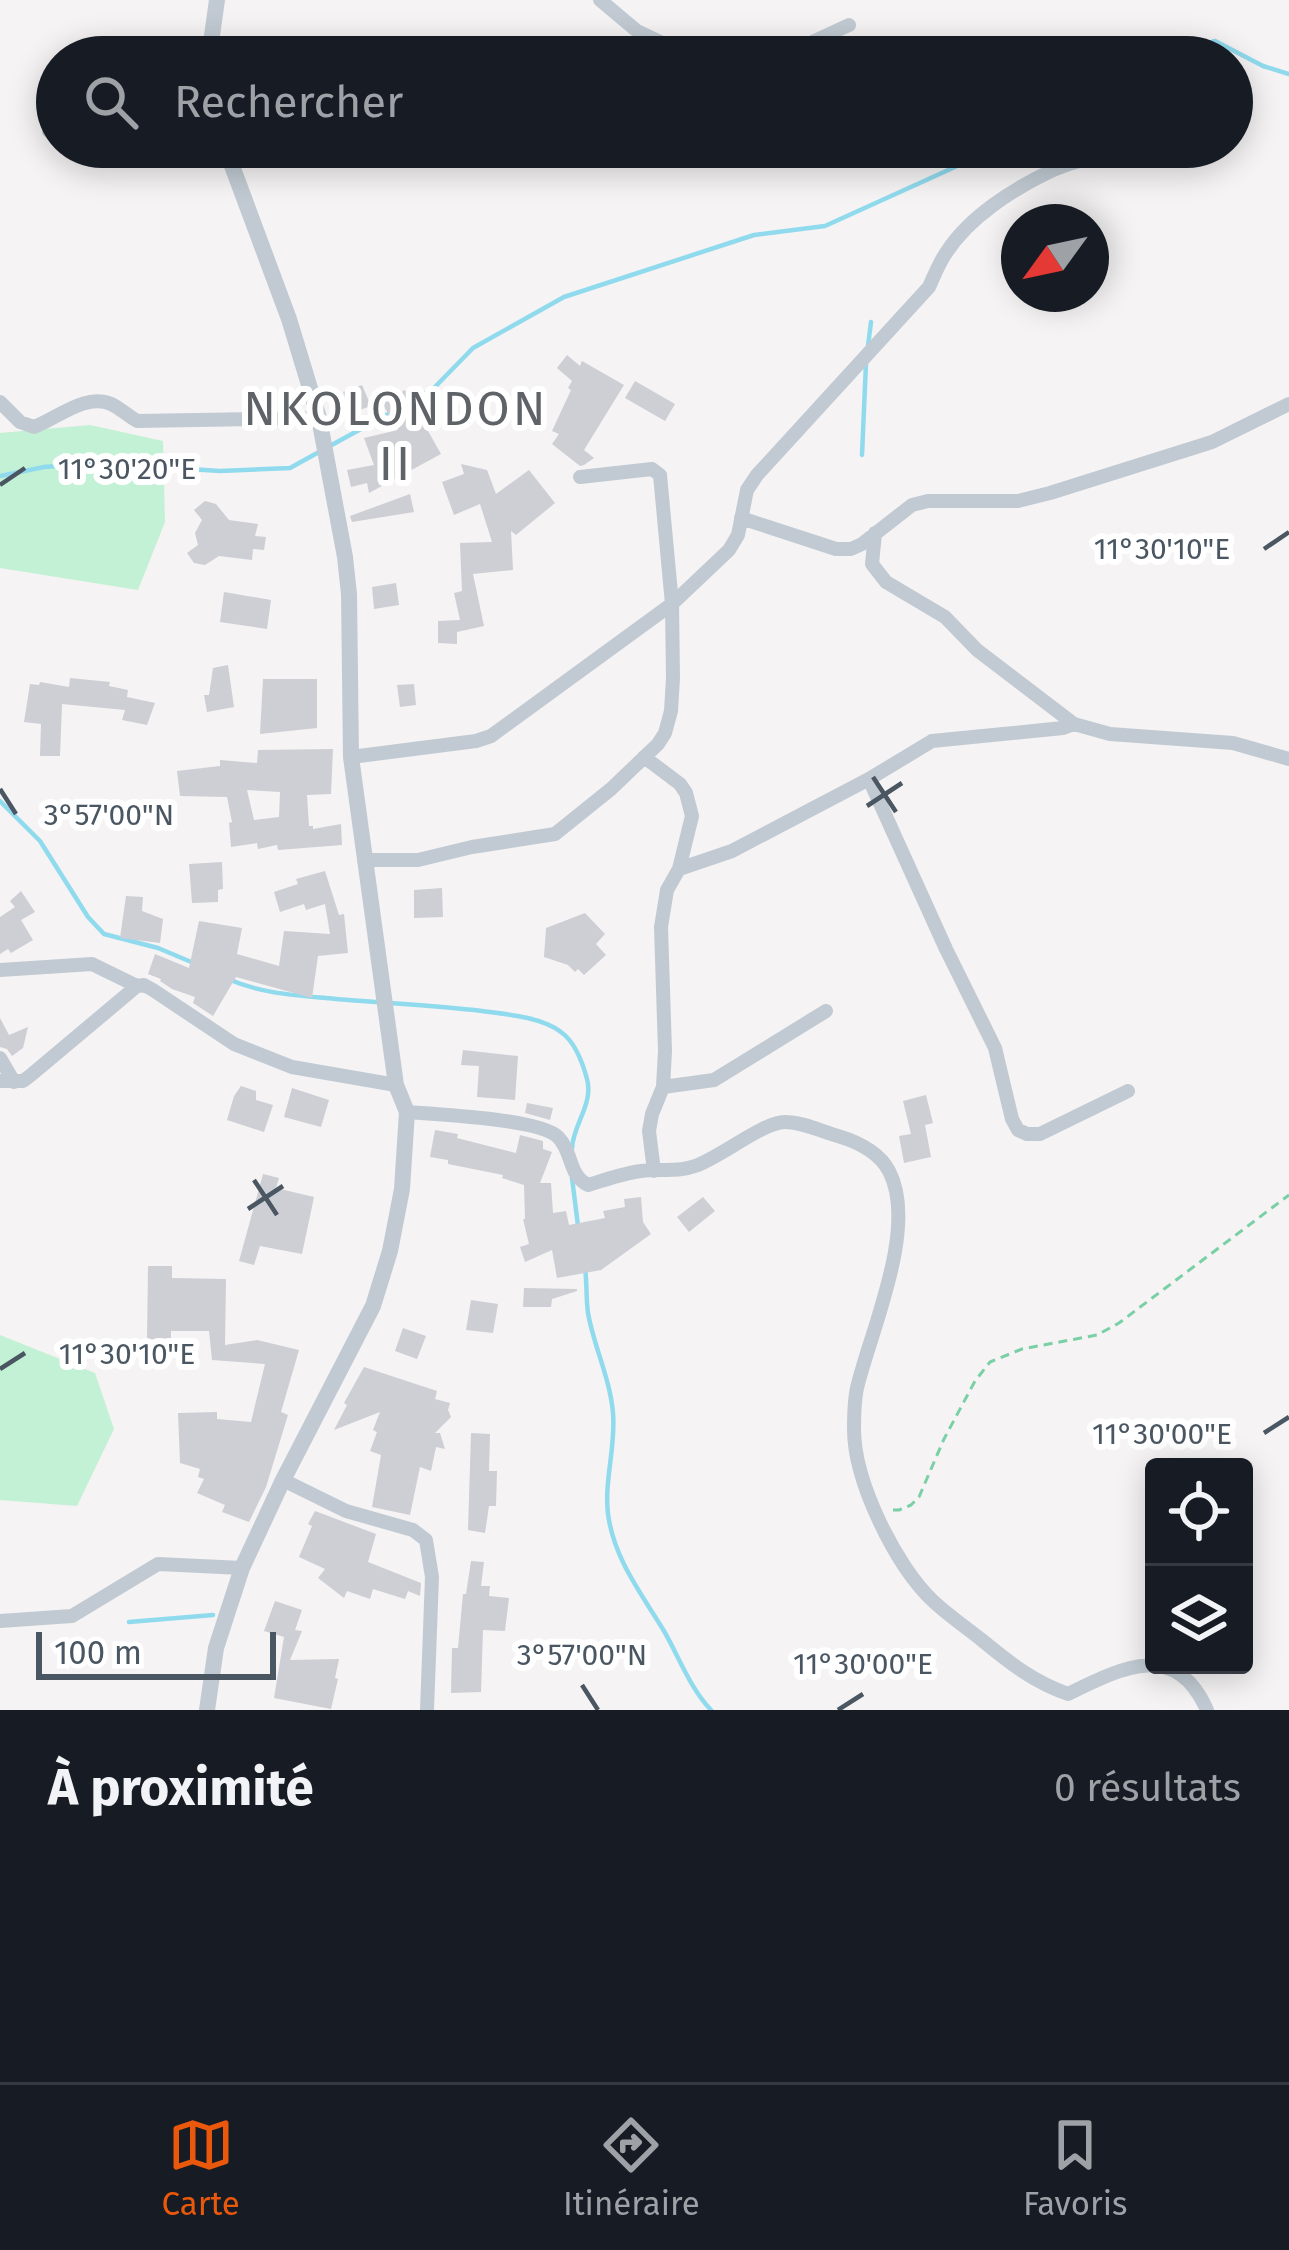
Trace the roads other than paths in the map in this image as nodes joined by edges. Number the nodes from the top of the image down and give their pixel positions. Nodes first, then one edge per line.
1 (217, 0) edge
2 (600, 0) edge
3 (849, 26) dead end
4 (212, 36) edge
5 (648, 36) edge
6 (827, 36) edge
7 (233, 168) edge
8 (1058, 168) edge
9 (0, 402) edge
10 (1289, 404) edge
11 (319, 418) junction
12 (580, 477) dead end
13 (741, 518) junction
14 (875, 533) junction
15 (672, 604) junction
16 (1074, 724) junction
17 (351, 757) junction
18 (644, 757) junction
19 (1289, 759) edge
20 (868, 779) junction
21 (364, 860) junction
22 (679, 869) junction
23 (0, 970) edge
24 (136, 986) junction
25 (826, 1011) dead end
26 (0, 1058) edge
27 (7, 1081) edge
28 (396, 1085) junction
29 (663, 1087) junction
30 (1128, 1091) dead end
31 (407, 1112) junction
32 (654, 1171) junction
33 (283, 1480) junction
34 (242, 1568) junction
35 (0, 1621) edge
36 (207, 1710) edge
37 (427, 1710) edge
38 (1208, 1710) edge

1 - 4 street
2 - 5 street
3 - 6 street
7 - 11 street
8 - 13 street
9 - 11 street
10 - 14 street
11 - 17 street
12 - 15 street
13 - 14 street
13 - 15 street
14 - 16 street
15 - 17 street
15 - 18 street
16 - 19 street
16 - 20 street
17 - 21 street
18 - 21 street
18 - 22 street
20 - 22 street
20 - 30 street
21 - 28 street
22 - 29 street
23 - 24 street
24 - 27 street
24 - 28 street
25 - 29 street
26 - 27 street
28 - 31 street
29 - 32 street
31 - 32 street
31 - 33 street
32 - 38 street
33 - 34 street
33 - 37 street
34 - 35 street
34 - 36 street

